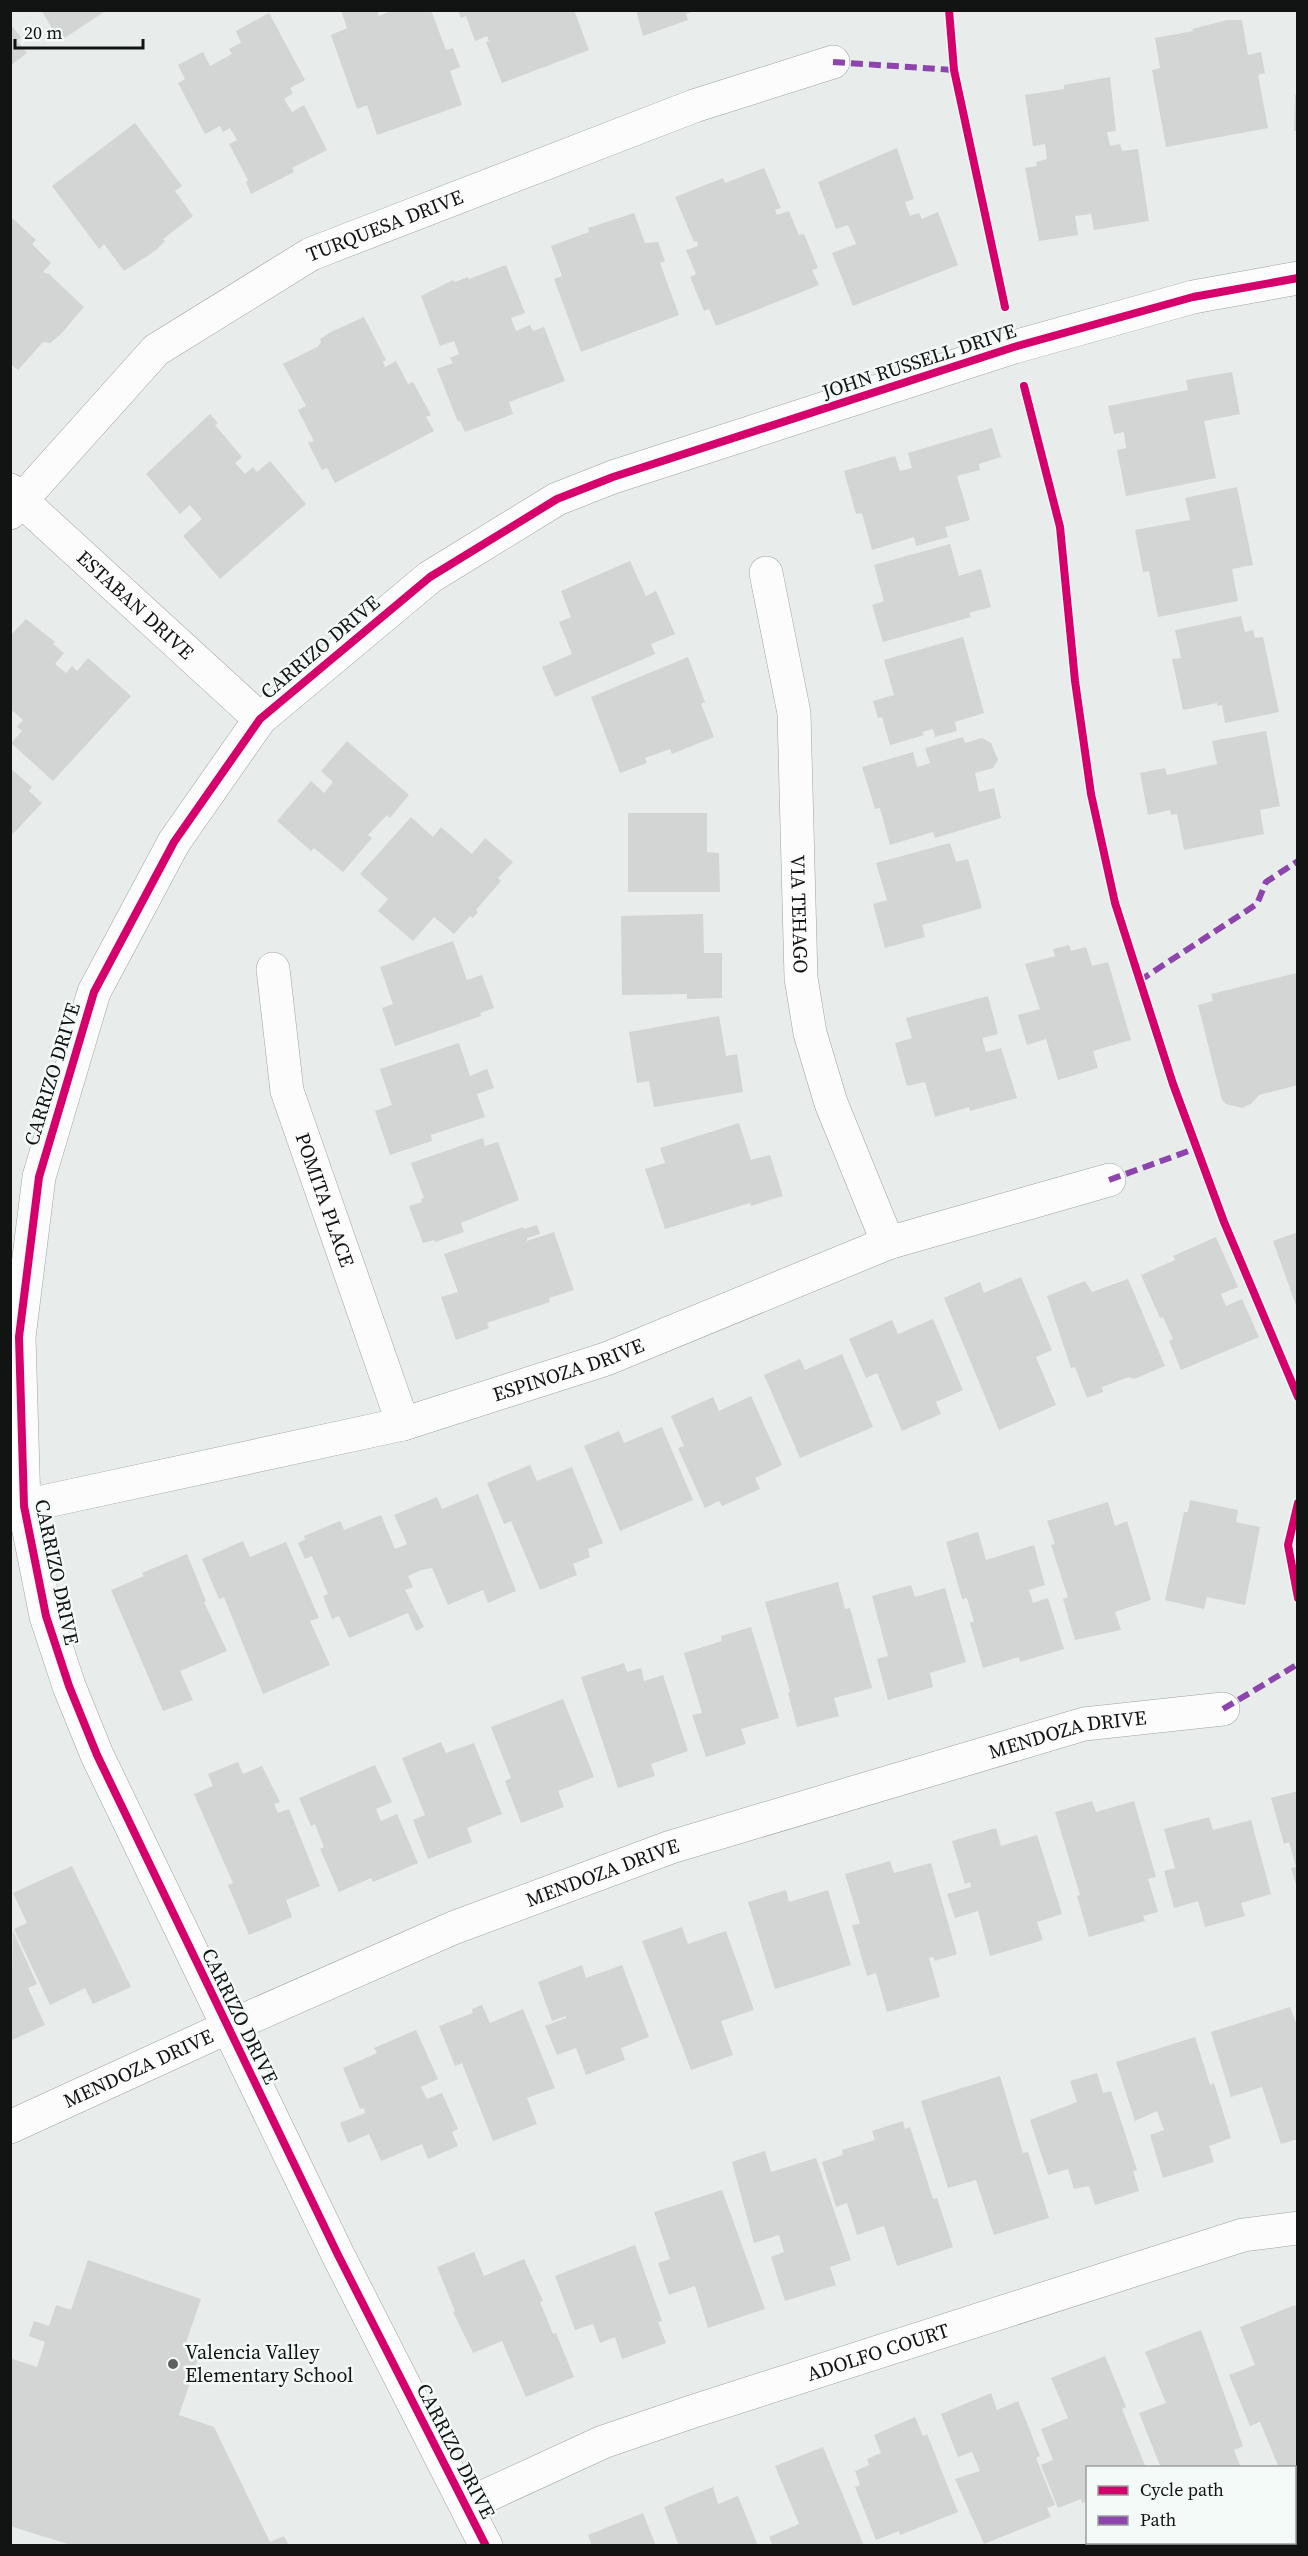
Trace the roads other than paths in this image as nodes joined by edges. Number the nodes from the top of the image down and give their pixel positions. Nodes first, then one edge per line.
1 (834, 62) dead end
2 (1298, 278) edge
3 (557, 499) joint
4 (14, 501) edge
5 (766, 573) dead end
6 (260, 718) junction
7 (273, 969) dead end
8 (1109, 1180) dead end
9 (888, 1243) junction
10 (403, 1424) junction
11 (17, 1507) edge
12 (1222, 1709) dead end
13 (226, 2028) junction
14 (10, 2127) edge
15 (1298, 2228) edge
16 (466, 2505) junction
17 (486, 2546) edge

1 - 4 street, TURQUESA DRIVE
2 - 3 street, JOHN RUSSELL DRIVE
3 - 6 street, CARRIZO DRIVE
4 - 6 street, ESTABAN DRIVE
5 - 9 street, VIA TEHAGO
6 - 11 street, CARRIZO DRIVE
7 - 10 street, POMITA PLACE
8 - 9 street, ESPINOZA DRIVE
9 - 10 street, ESPINOZA DRIVE
10 - 11 street, ESPINOZA DRIVE
11 - 13 street, CARRIZO DRIVE
12 - 13 street, MENDOZA DRIVE
13 - 14 street, MENDOZA DRIVE
13 - 16 street, CARRIZO DRIVE
15 - 16 street, ADOLFO COURT
16 - 17 street, CARRIZO DRIVE

